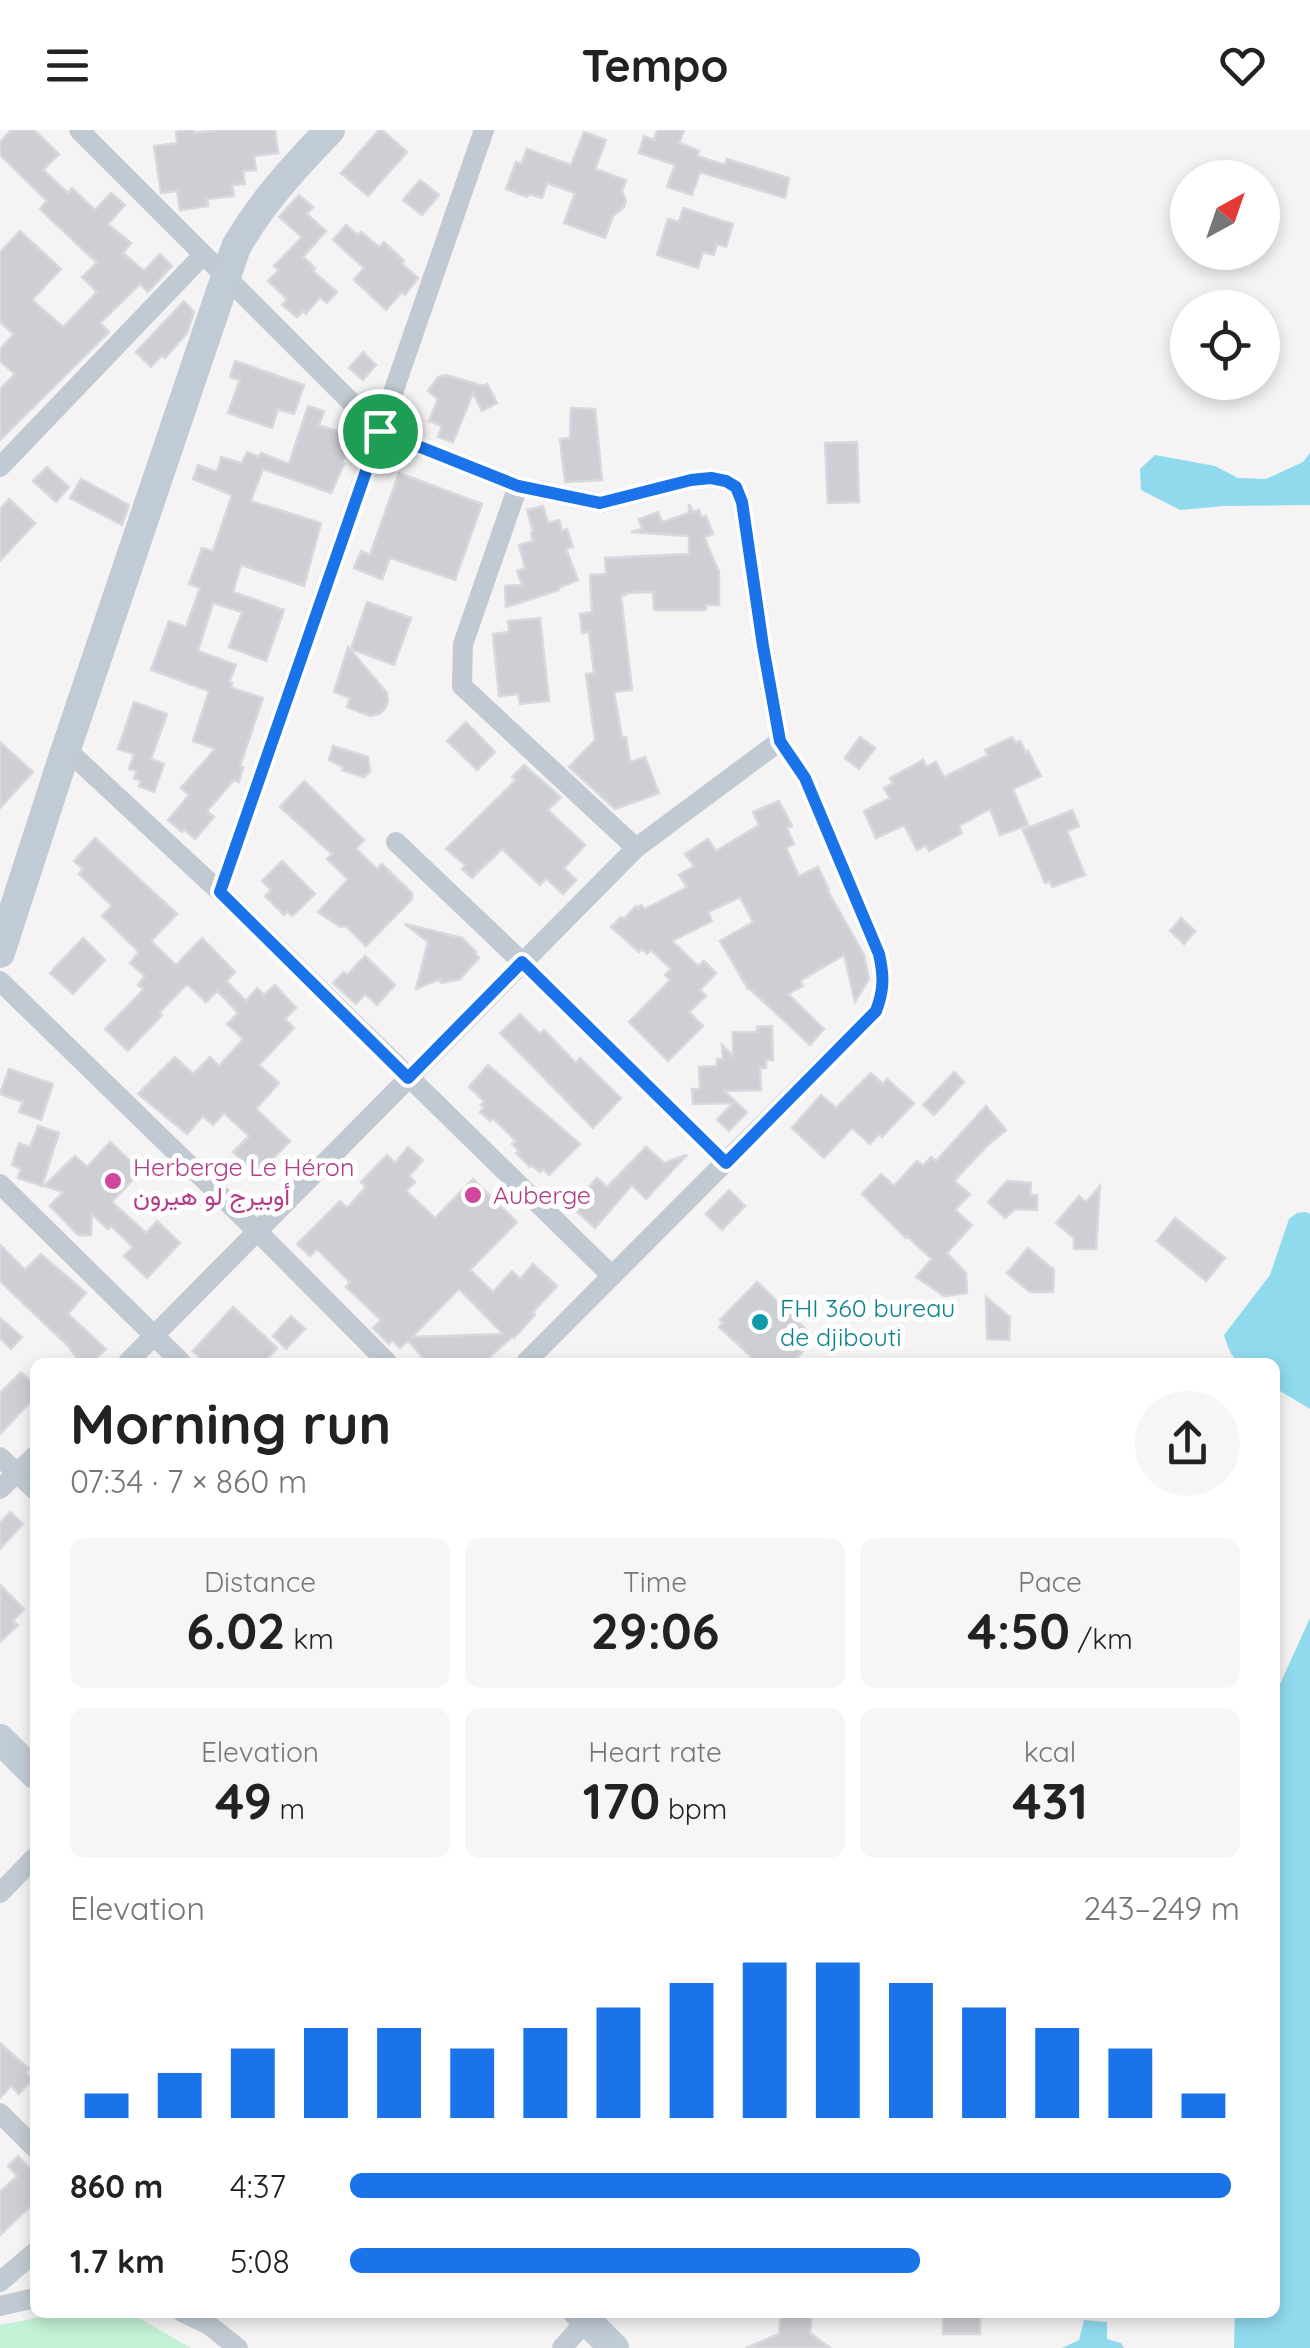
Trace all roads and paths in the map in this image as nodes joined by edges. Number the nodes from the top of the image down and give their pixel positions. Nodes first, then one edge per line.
1 (79, 130) edge
2 (104, 130) edge
3 (484, 130) edge
4 (314, 137) edge
5 (108, 159) junction
6 (203, 255) junction
7 (226, 276) junction
8 (380, 431) junction
9 (0, 467) edge
10 (518, 486) junction
11 (780, 741) junction
12 (66, 749) junction
13 (396, 842) dead end
14 (636, 848) junction
15 (220, 892) junction
16 (0, 954) edge
17 (522, 962) junction
18 (0, 980) edge
19 (408, 1078) junction
20 (726, 1163) junction
21 (0, 1184) edge
22 (257, 1232) junction
23 (612, 1276) junction
24 (154, 1336) junction
25 (132, 1358) edge
26 (177, 1358) edge
27 (383, 1358) edge
28 (530, 1358) edge
29 (0, 1457) edge
30 (30, 1461) edge
31 (18, 1474) junction
32 (30, 1485) edge
33 (0, 1489) edge
34 (0, 1739) edge
35 (30, 1769) edge
36 (30, 1863) edge
37 (0, 1893) edge
38 (0, 2113) edge
39 (30, 2143) edge
40 (30, 2256) edge
41 (0, 2282) edge
42 (30, 2299) edge
43 (0, 2306) edge
44 (194, 2318) edge
45 (586, 2318) edge
46 (590, 2318) edge
47 (238, 2348) edge
48 (562, 2348) edge
49 (614, 2348) edge

1 - 5 street
2 - 5 street
3 - 8 street
4 - 7 street
5 - 6 street
6 - 7 street
6 - 9 street
7 - 8 street
7 - 12 street
8 - 10 street
8 - 15 street
10 - 11 street
10 - 14 street
11 - 14 street
11 - 20 street
12 - 15 street
12 - 16 street
13 - 17 street
14 - 17 street
15 - 19 street
17 - 19 street
17 - 20 street
18 - 22 street
19 - 22 street
19 - 23 street
20 - 23 street
21 - 24 street
22 - 24 street
22 - 27 street
23 - 28 street
24 - 25 street
24 - 26 street
29 - 31 street
30 - 31 street
31 - 32 street
31 - 33 street
34 - 35 street
36 - 37 street
38 - 39 street
40 - 41 street
42 - 43 street
44 - 47 street
45 - 48 street
46 - 49 street

